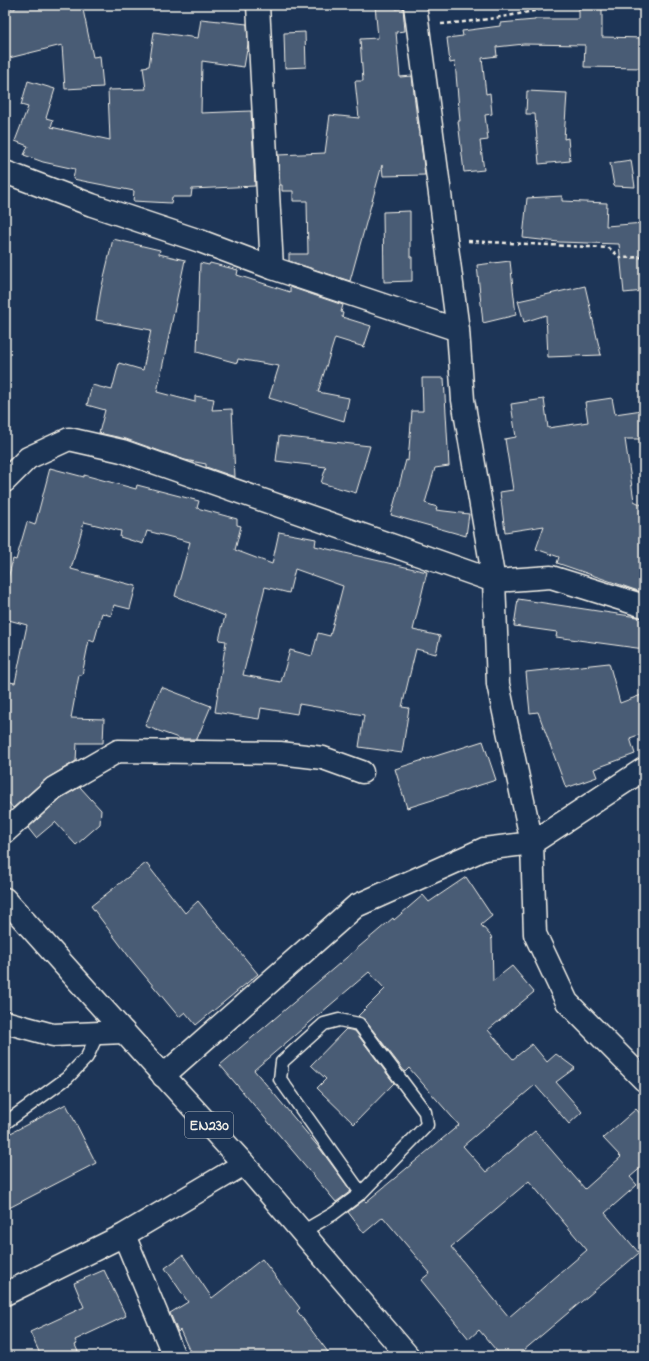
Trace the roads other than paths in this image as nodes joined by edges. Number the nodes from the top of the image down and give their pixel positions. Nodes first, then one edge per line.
1 (258, 5) edge
2 (416, 15) edge
3 (5, 172) edge
4 (272, 268) junction
5 (458, 330) junction
6 (5, 481) edge
7 (494, 581) junction
8 (644, 606) edge
9 (644, 768) edge
10 (362, 772) dead end
11 (5, 832) edge
12 (532, 843) junction
13 (5, 899) edge
14 (5, 1022) edge
15 (124, 1032) junction
16 (98, 1033) junction
17 (163, 1076) junction
18 (644, 1080) edge
19 (5, 1123) edge
20 (244, 1164) junction
21 (361, 1193) junction
22 (302, 1232) junction
23 (124, 1235) junction
24 (5, 1294) edge
25 (174, 1356) edge
26 (408, 1356) edge

1 - 4 street
2 - 5 street
3 - 4 street
4 - 5 street
5 - 7 street
6 - 7 street
7 - 8 street
7 - 12 street
9 - 12 street
10 - 11 street
12 - 17 street
12 - 18 street
13 - 15 street, EN230
14 - 16 street
15 - 16 street
15 - 17 street, EN230
16 - 19 lane
17 - 20 street, EN230
20 - 22 street, EN230
20 - 23 street
21 - 21 lane
21 - 22 lane
22 - 26 street, EN230
23 - 24 street
23 - 25 street

